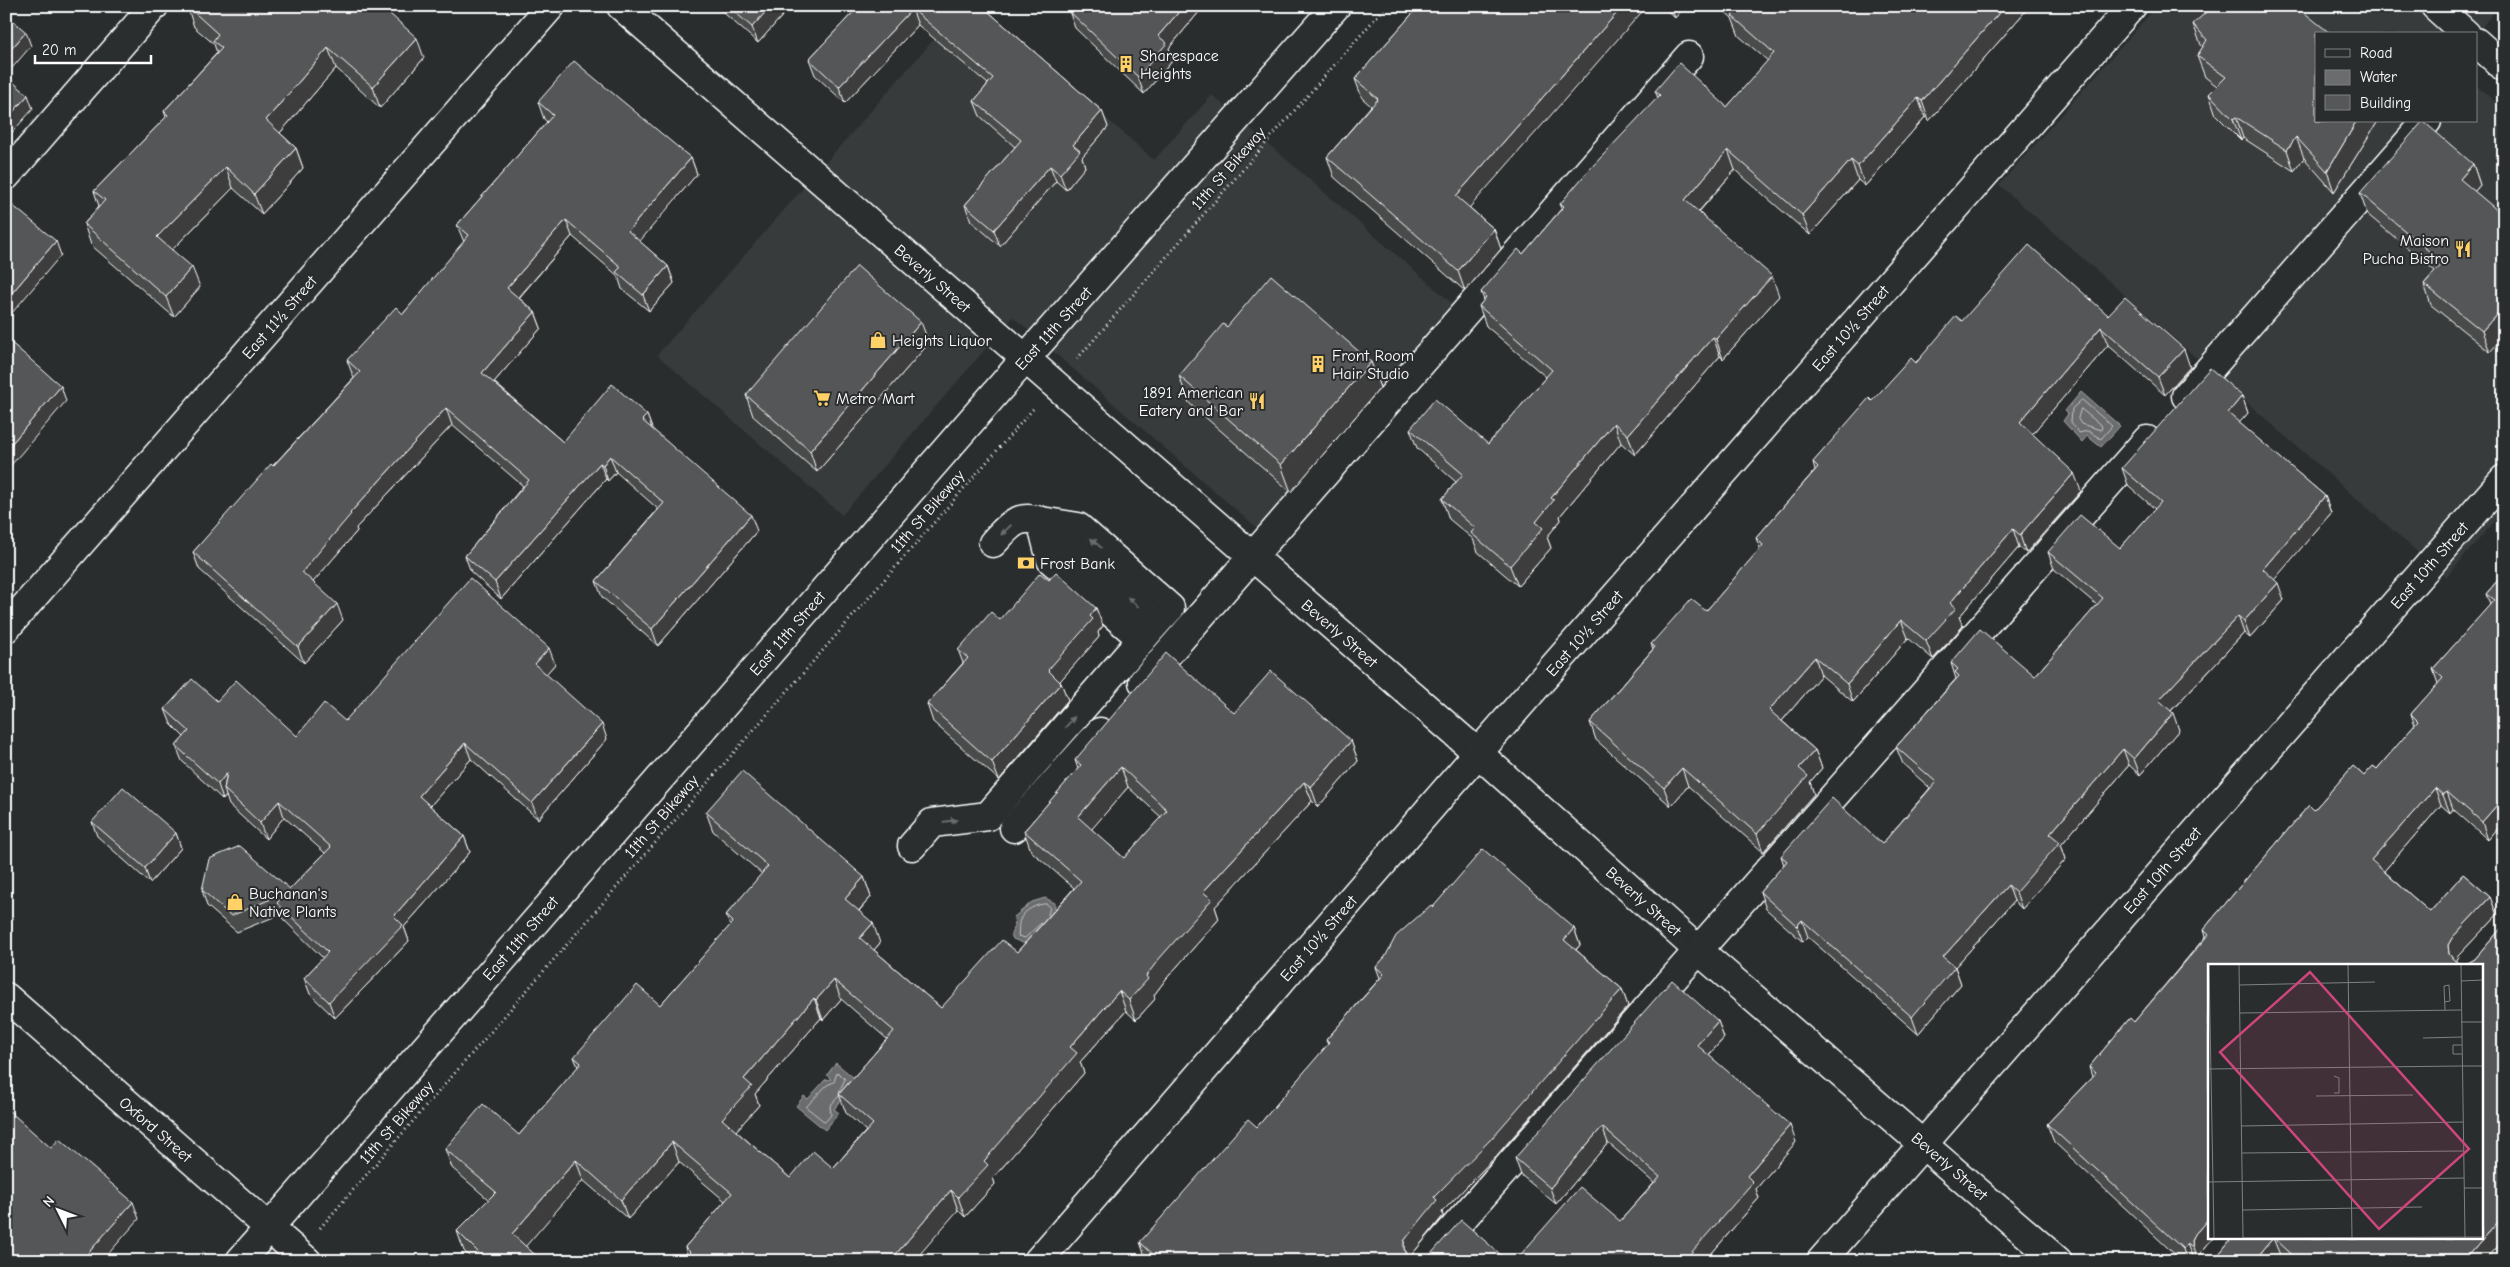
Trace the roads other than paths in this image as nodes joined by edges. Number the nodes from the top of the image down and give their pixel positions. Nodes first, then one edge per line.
1 (154, 6) edge
2 (551, 6) edge
3 (621, 6) edge
4 (1336, 6) edge
5 (2132, 6) edge
6 (2435, 6) edge
7 (2464, 32) edge
8 (1689, 56) dead end
9 (2426, 122) edge
10 (6, 176) edge
11 (1025, 359) junction
12 (2504, 479) edge
13 (1042, 521) junction
14 (992, 543) dead end
15 (1253, 557) junction
16 (6, 628) edge
17 (1149, 631) junction
18 (1478, 754) junction
19 (1014, 828) dead end
20 (912, 846) dead end
21 (1698, 950) junction
22 (6, 997) edge
23 (1923, 1142) junction
24 (268, 1227) junction
25 (240, 1261) edge
26 (306, 1261) edge
27 (1038, 1261) edge
28 (1425, 1261) edge
29 (1821, 1261) edge
30 (2058, 1261) edge

1 - 10 street
2 - 16 street, East 11½ Street
3 - 11 street, Beverly Street
4 - 11 street, East 11th Street
5 - 18 street, East 10½ Street
6 - 7 street
8 - 15 street
9 - 21 street
11 - 15 street, Beverly Street
11 - 24 street, East 11th Street
12 - 23 street, East 10th Street
13 -> 14 street
13 - 17 street
17 -> 13 street
15 - 18 street, Beverly Street
15 - 19 street
20 -> 17 street
18 - 21 street, Beverly Street
18 - 27 street, East 10½ Street
21 - 23 street, Beverly Street
21 - 28 street
22 - 24 street, Oxford Street
23 - 29 street, East 10th Street
23 - 30 street, Beverly Street
24 - 25 street, East 11th Street
24 - 26 street, Oxford Street

